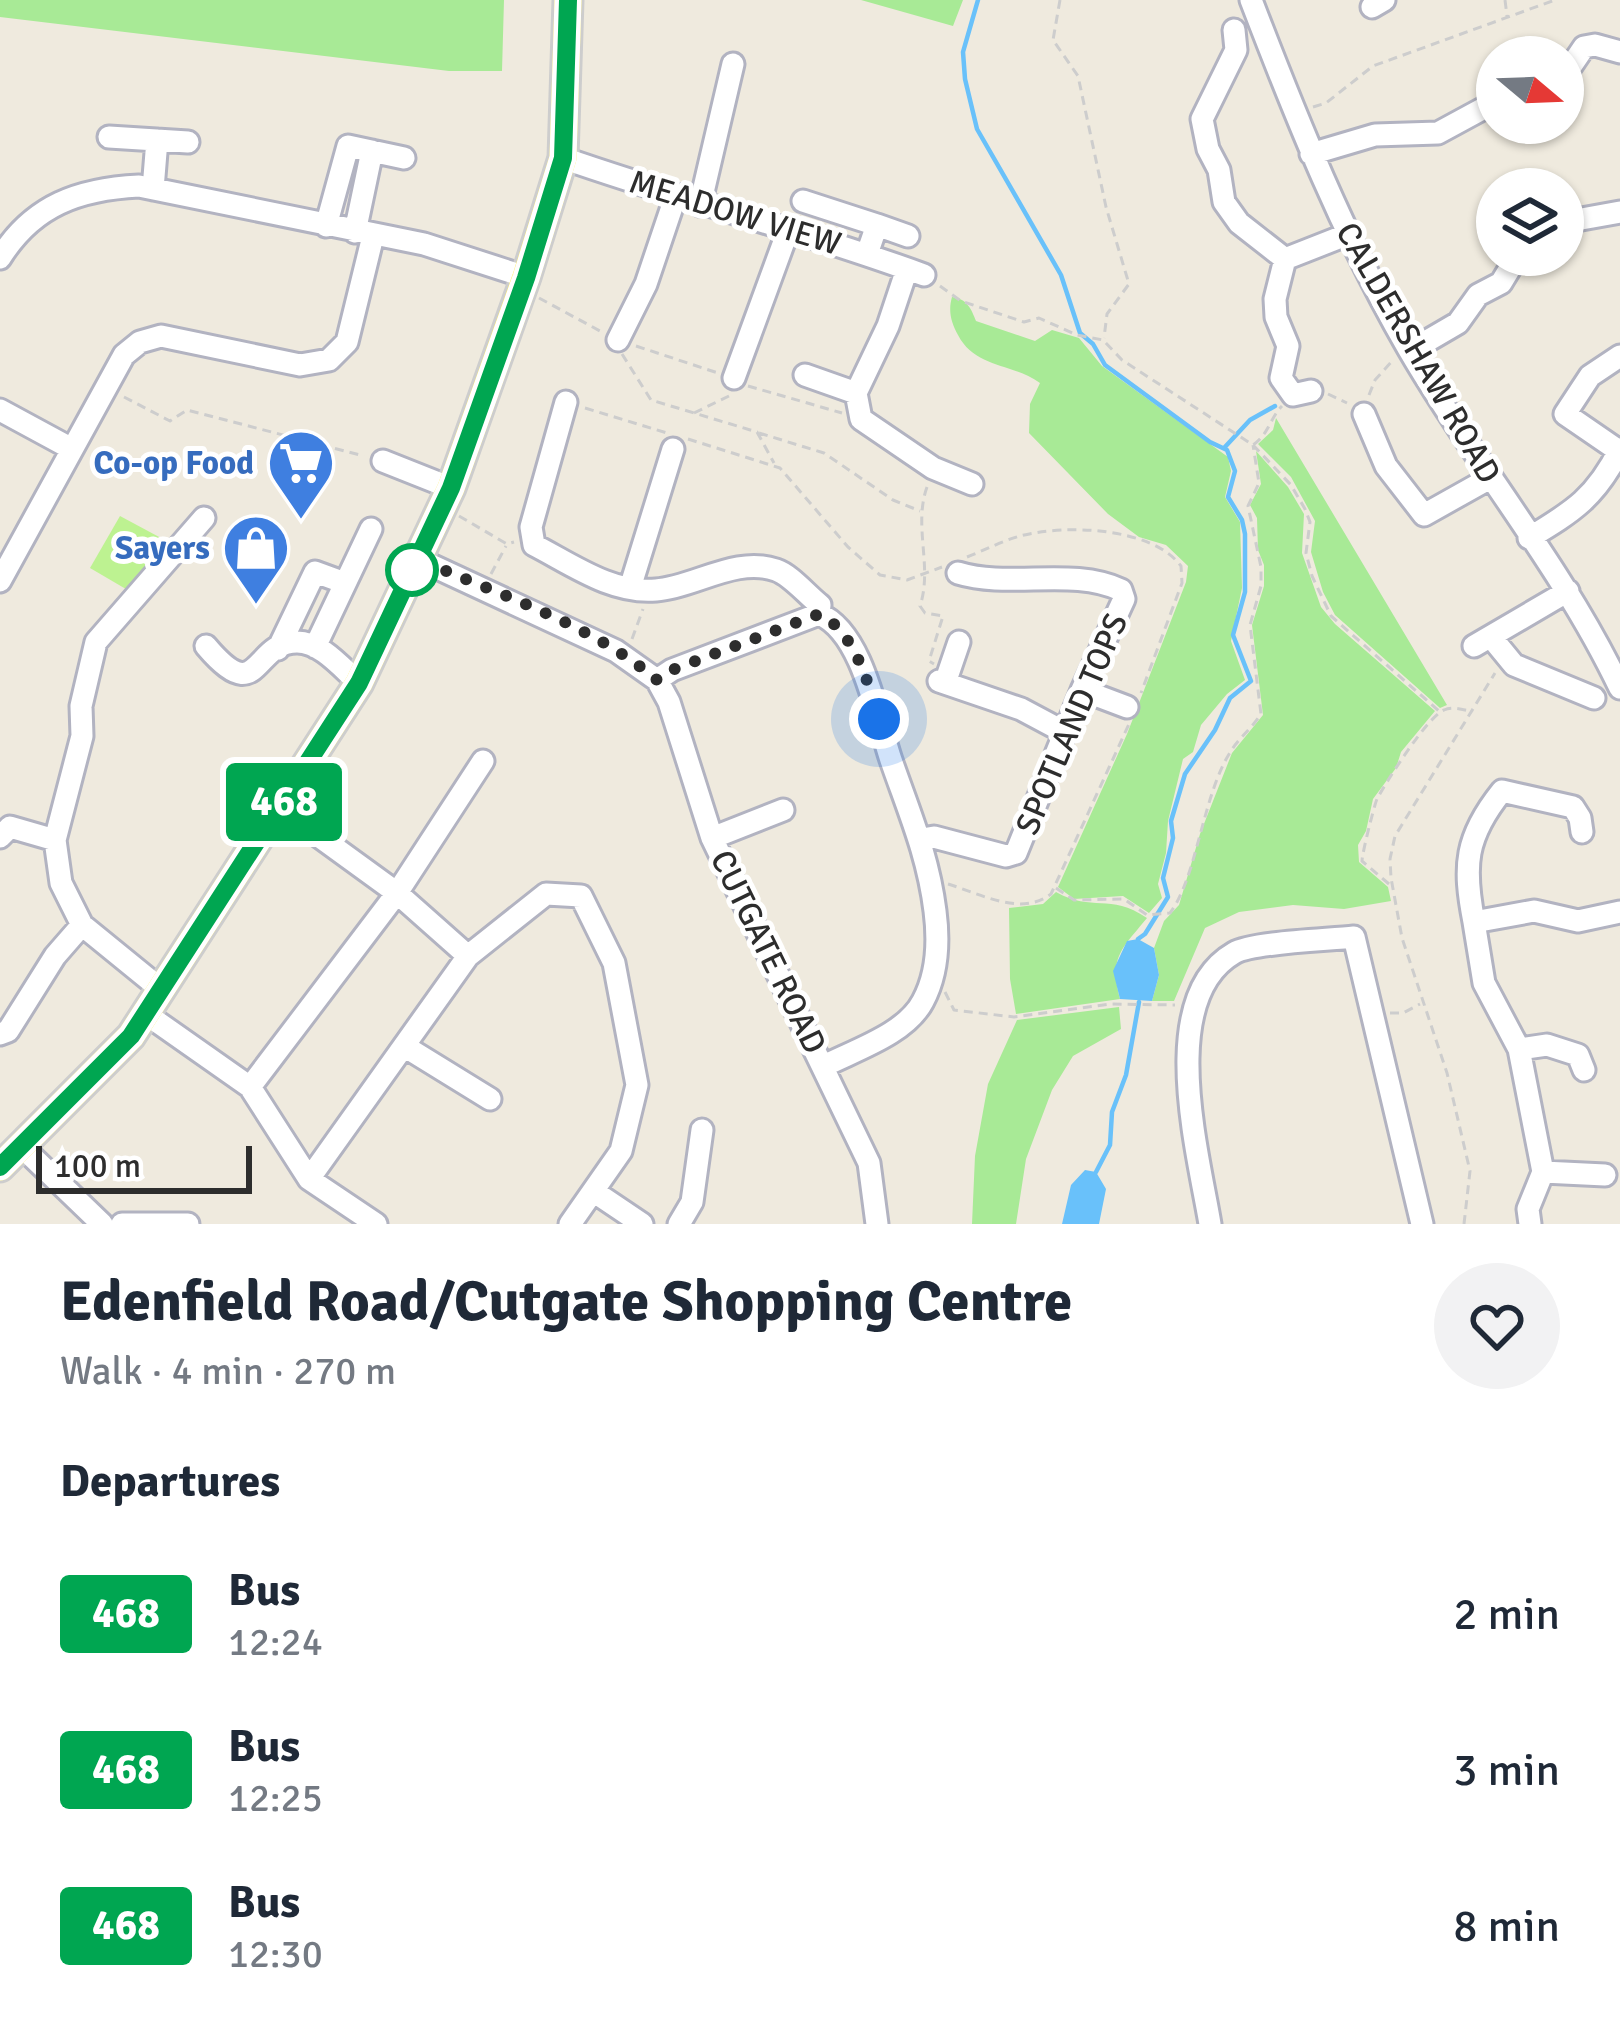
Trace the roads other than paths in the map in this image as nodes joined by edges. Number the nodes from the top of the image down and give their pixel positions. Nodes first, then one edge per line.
1 (568, 0) edge
2 (1251, 0) edge
3 (1234, 30) dead end
4 (1584, 47) edge
5 (1620, 52) edge
6 (734, 64) dead end
7 (1476, 114) edge
8 (109, 137) dead end
9 (157, 140) junction
10 (188, 142) dead end
11 (372, 151) junction
12 (1311, 154) junction
13 (404, 158) dead end
14 (563, 158) junction
15 (153, 189) junction
16 (675, 198) junction
17 (803, 201) dead end
18 (700, 205) junction
19 (1620, 212) edge
20 (1584, 219) edge
21 (326, 226) junction
22 (877, 226) junction
23 (789, 228) junction
24 (364, 234) junction
25 (1346, 235) junction
26 (908, 236) dead end
27 (4, 242) edge
28 (867, 254) junction
29 (1285, 259) junction
30 (1505, 276) edge
31 (524, 283) junction
32 (614, 338) road end
33 (1409, 350) junction
34 (1620, 356) edge
35 (805, 375) dead end
36 (742, 381) road end
37 (1302, 393) road end
38 (856, 394) junction
39 (566, 402) road end
40 (1362, 408) road end
41 (0, 410) edge
42 (72, 449) junction
43 (673, 449) dead end
44 (1620, 450) edge
45 (383, 460) road end
46 (1490, 478) junction
47 (972, 484) dead end
48 (447, 497) junction
49 (203, 518) dead end
50 (371, 529) dead end
51 (1529, 538) junction
52 (418, 559) junction
53 (958, 573) dead end
54 (0, 581) edge
55 (345, 583) junction
56 (637, 589) junction
57 (1568, 591) junction
58 (819, 614) junction
59 (959, 642) dead end
60 (206, 646) dead end
61 (315, 647) junction
62 (278, 649) junction
63 (1613, 656) edge
64 (657, 680) junction
65 (359, 683) junction
66 (1584, 688) dead end
67 (1620, 688) edge
68 (1082, 690) junction
69 (1126, 707) dead end
70 (1066, 733) junction
71 (483, 761) dead end
72 (280, 808) junction
73 (783, 810) dead end
74 (1582, 816) dead end
75 (0, 837) edge
76 (712, 838) junction
77 (922, 839) junction
78 (56, 840) junction
79 (397, 893) junction
80 (1620, 913) edge
81 (1474, 922) junction
82 (82, 925) junction
83 (468, 956) junction
84 (155, 1002) junction
85 (0, 1034) edge
86 (404, 1046) junction
87 (1519, 1049) junction
88 (1582, 1057) dead end
89 (824, 1066) junction
90 (250, 1087) junction
91 (490, 1100) dead end
92 (702, 1130) dead end
93 (21, 1146) junction
94 (0, 1168) edge
95 (1544, 1172) junction
96 (1605, 1174) dead end
97 (309, 1179) junction
98 (593, 1191) junction
99 (102, 1224) edge
100 (122, 1224) edge
101 (188, 1224) edge
102 (376, 1224) edge
103 (570, 1224) edge
104 (642, 1224) edge
105 (679, 1224) edge
106 (877, 1224) edge
107 (1210, 1224) edge
108 (1422, 1224) edge
109 (1530, 1224) edge

1 - 14 main road
2 - 12 street, CALDERSHAW ROAD
3 - 29 street
4 - 5 street
6 - 18 street
7 - 12 street
8 - 9 street
9 - 10 street
9 - 15 street
11 - 13 street
11 - 21 street
11 - 24 street
12 - 25 street, CALDERSHAW ROAD
14 - 16 street, MEADOW VIEW
14 - 31 main road
15 - 21 street
15 - 27 street
16 - 18 street, MEADOW VIEW
16 - 32 street
17 - 22 street
18 - 23 street, MEADOW VIEW
19 - 20 street
21 - 24 street
22 - 26 street
22 - 28 street
23 - 28 street, MEADOW VIEW
23 - 36 street
24 - 31 street
24 - 42 street
25 - 29 street
25 - 33 street, CALDERSHAW ROAD
28 - 38 street, MEADOW VIEW
29 - 37 street
30 - 33 street
31 - 48 main road
33 - 46 street, CALDERSHAW ROAD
34 - 44 street
35 - 38 street
38 - 47 street
39 - 56 street
40 - 46 street
41 - 42 street
42 - 54 street
43 - 56 street
44 - 51 street
45 - 48 street
46 - 51 street, CALDERSHAW ROAD
48 - 52 main road
49 - 78 street
50 - 55 street
51 - 57 street, CALDERSHAW ROAD
52 - 64 street
52 - 65 main road
53 - 68 street, SPOTLAND TOPS
55 - 61 street
55 - 62 street
56 - 58 street
57 - 63 street, CALDERSHAW ROAD
57 - 66 street
58 - 64 street
58 - 77 street
59 - 70 street
60 - 62 street
61 - 62 street
61 - 65 street
63 - 67 street, CALDERSHAW ROAD
64 - 76 street, CUTGATE ROAD
65 - 72 main road
68 - 69 street
68 - 70 street, SPOTLAND TOPS
70 - 77 street, SPOTLAND TOPS
71 - 79 street
72 - 79 street
72 - 84 main road
73 - 76 street
74 - 81 street
75 - 78 street
76 - 89 street, CUTGATE ROAD
77 - 89 street
78 - 82 street
79 - 83 street
79 - 90 street
80 - 81 street
81 - 87 street
82 - 84 street
82 - 85 street
83 - 86 street
83 - 98 street
84 - 90 street
84 - 93 main road
86 - 91 street
86 - 97 street
87 - 88 street
87 - 95 street
89 - 106 street, CUTGATE ROAD
90 - 97 street
92 - 105 street
93 - 94 main road
93 - 99 street
95 - 96 street
95 - 109 street
97 - 102 street
98 - 103 street
98 - 104 street
100 - 101 street
107 - 108 street

